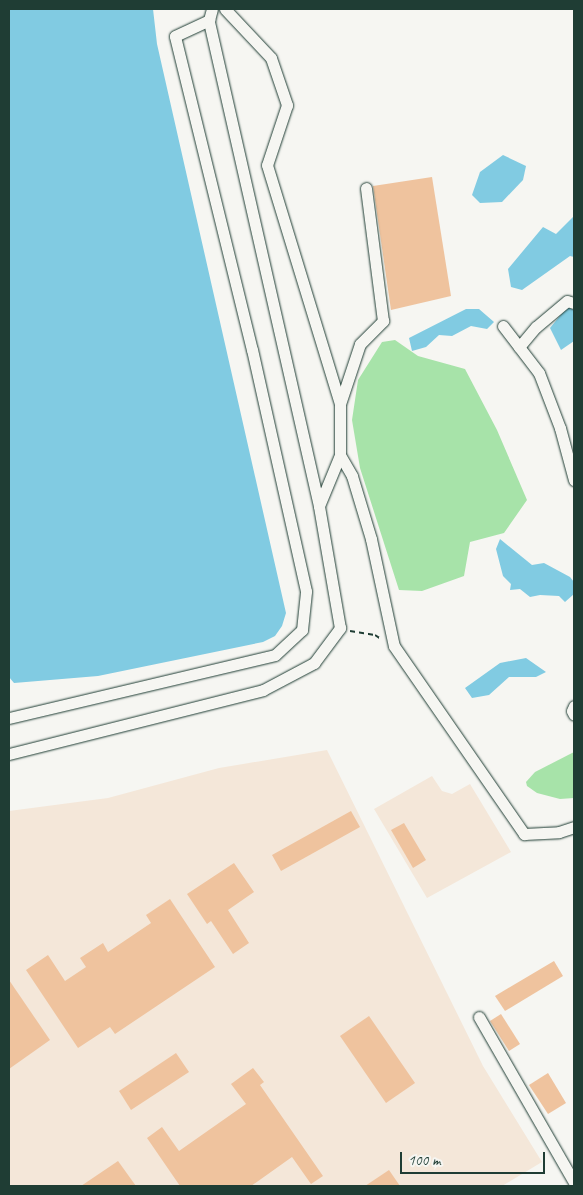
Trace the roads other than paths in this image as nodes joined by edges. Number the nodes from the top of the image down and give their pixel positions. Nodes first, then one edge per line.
1 (225, 9) edge
2 (210, 14) edge
3 (366, 188) dead end
4 (574, 303) edge
5 (503, 326) dead end
6 (519, 347) junction
7 (340, 404) junction
8 (340, 455) junction
9 (574, 480) edge
10 (319, 506) junction
11 (574, 706) edge
12 (574, 715) edge
13 (9, 718) edge
14 (9, 754) edge
15 (574, 828) edge
16 (479, 1017) dead end
17 (574, 1182) edge

1 - 7 street
2 - 10 street
2 - 13 street
3 - 7 street
4 - 6 street
5 - 6 street
6 - 9 street
7 - 8 street
8 - 10 street
8 - 15 street
10 - 14 street
11 - 12 street
16 - 17 street

